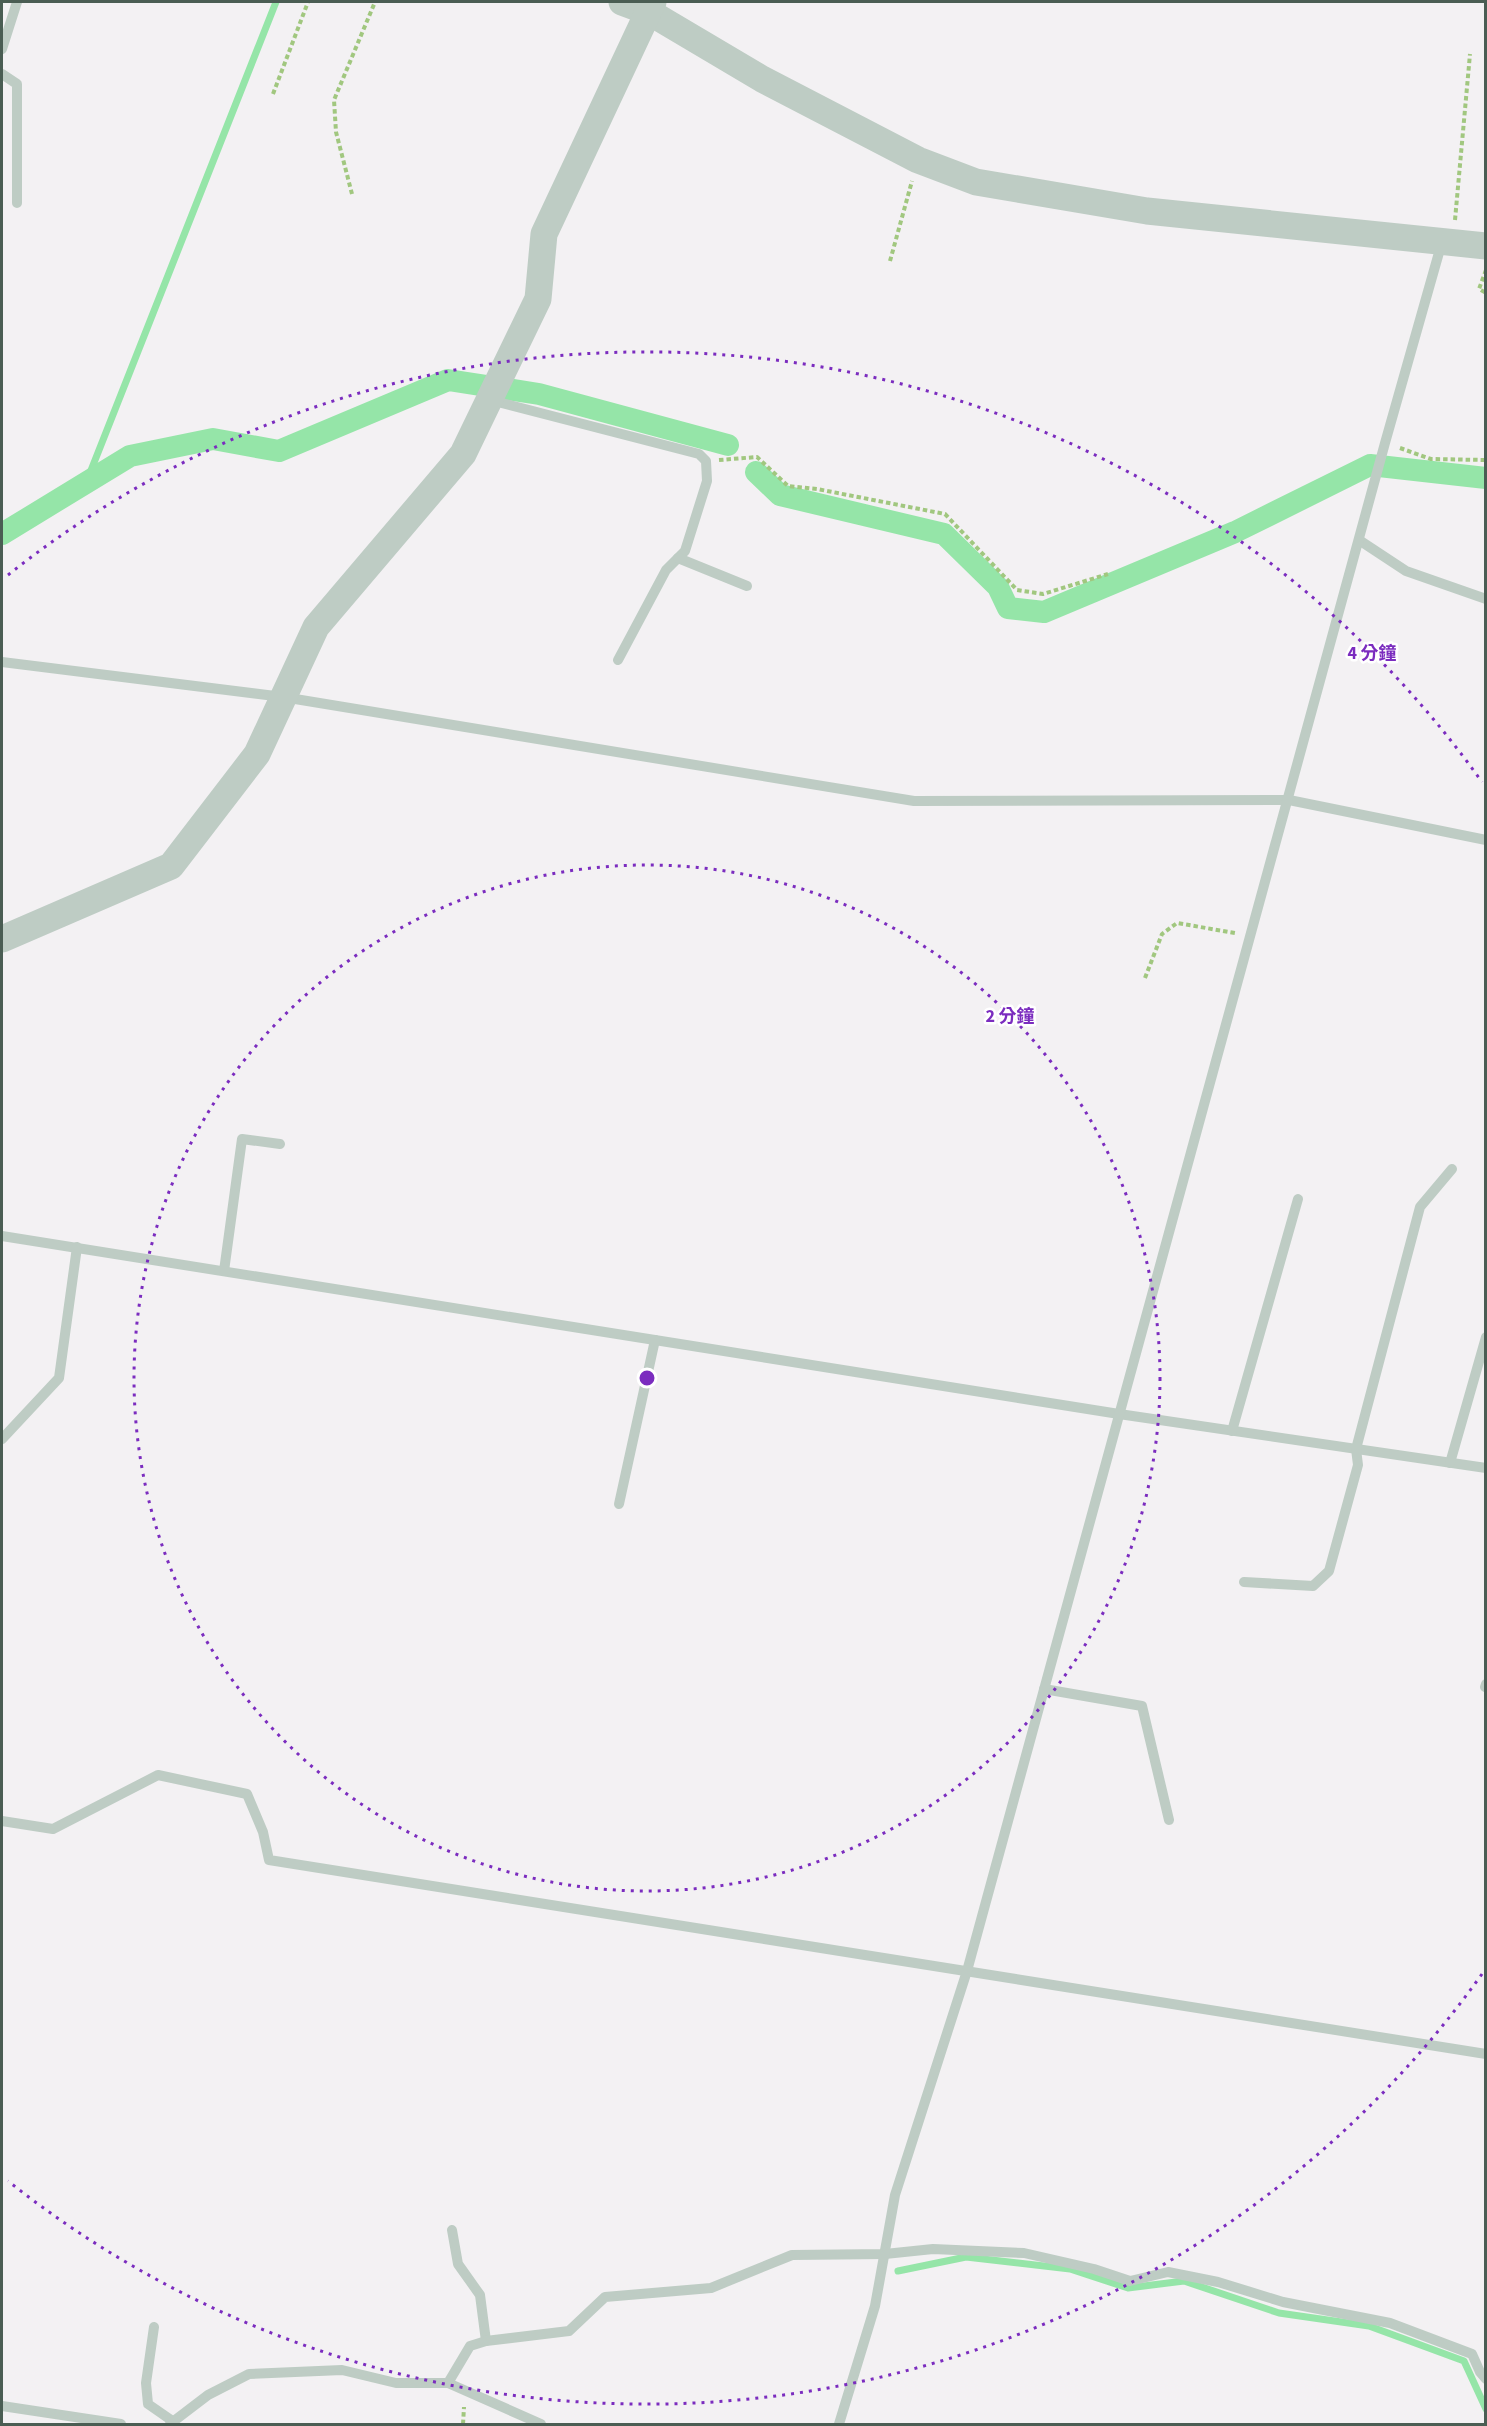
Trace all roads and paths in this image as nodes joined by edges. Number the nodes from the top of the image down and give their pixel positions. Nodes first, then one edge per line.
1 (17, 2) edge
2 (308, 2) edge
3 (375, 2) edge
4 (622, 2) edge
5 (651, 7) edge
6 (2, 49) edge
7 (1470, 54) dead end
8 (2, 74) edge
9 (273, 94) dead end
10 (918, 160) junction
11 (352, 194) dead end
12 (17, 203) dead end
13 (1448, 242) junction
14 (1485, 246) edge
15 (890, 261) dead end
16 (1485, 270) edge
17 (1485, 293) edge
18 (489, 400) junction
19 (1385, 443) junction
20 (1485, 460) edge
21 (706, 461) junction
22 (1359, 540) junction
23 (678, 558) junction
24 (1108, 574) dead end
25 (747, 586) dead end
26 (1485, 599) edge
27 (618, 660) dead end
28 (2, 662) edge
29 (283, 697) junction
30 (1288, 801) junction
31 (1485, 840) edge
32 (1251, 936) junction
33 (2, 939) edge
34 (1144, 978) dead end
35 (280, 1144) dead end
36 (1452, 1169) dead end
37 (1298, 1199) dead end
38 (2, 1236) edge
39 (77, 1247) junction
40 (224, 1271) junction
41 (1485, 1337) edge
42 (655, 1340) junction
43 (1119, 1414) junction
44 (1232, 1431) junction
45 (2, 1439) edge
46 (1356, 1449) junction
47 (1450, 1463) junction
48 (1485, 1468) edge
49 (619, 1504) dead end
50 (1244, 1582) dead end
51 (1044, 1689) junction
52 (1169, 1820) dead end
53 (2, 1821) edge
54 (967, 1971) junction
55 (1485, 2054) edge
56 (452, 2230) dead end
57 (885, 2254) junction
58 (154, 2326) dead end
59 (486, 2341) junction
60 (1485, 2379) edge
61 (448, 2383) junction
62 (2, 2406) edge
63 (172, 2423) edge
64 (121, 2424) edge
65 (541, 2424) edge
66 (839, 2424) edge

1 - 6 lane
2 - 9 path
3 - 11 path
4 - 5 street
5 - 10 street
5 - 18 street
7 - 13 path
8 - 12 lane
10 - 13 street
10 - 15 path
13 - 14 street
13 - 19 lane
16 - 17 path
18 - 21 lane
18 - 29 street
19 - 20 path
19 - 22 lane
21 - 23 lane
21 - 24 path
22 - 26 lane
22 - 30 lane
23 - 25 lane
23 - 27 lane
28 - 29 lane
29 - 30 lane
29 - 33 street
30 - 31 lane
30 - 32 lane
32 - 34 path
32 - 43 lane
35 - 40 lane
36 - 46 lane
37 - 44 lane
38 - 39 lane
39 - 40 lane
39 - 45 lane
40 - 42 lane
41 - 47 lane
42 - 43 lane
42 - 49 lane
43 - 44 lane
43 - 51 lane
44 - 46 lane
46 - 47 lane
46 - 50 lane
47 - 48 lane
51 - 52 lane
51 - 54 lane
53 - 54 lane
54 - 55 lane
54 - 57 lane
56 - 59 lane
57 - 59 lane
57 - 60 lane
57 - 66 lane
58 - 63 lane
59 - 61 lane
61 - 63 lane
61 - 65 lane
62 - 64 lane

